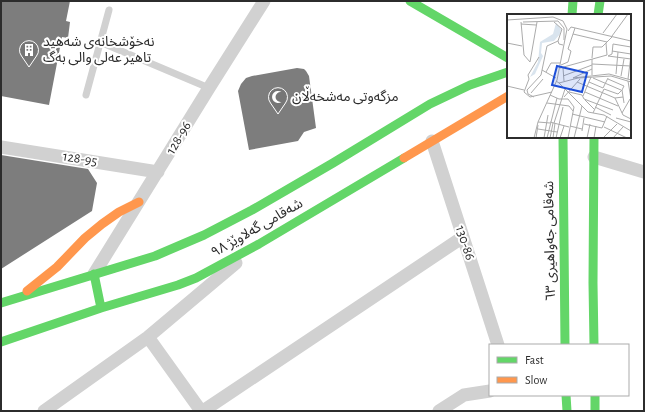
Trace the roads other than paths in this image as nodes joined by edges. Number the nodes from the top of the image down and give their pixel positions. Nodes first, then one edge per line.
1 (264, 1) edge
2 (410, 1) edge
3 (573, 1) edge
4 (600, 1) edge
5 (109, 10) dead end
6 (572, 14) edge
7 (598, 14) edge
8 (100, 42) junction
9 (507, 57) edge
10 (507, 72) edge
11 (209, 88) junction
12 (86, 95) dead end
13 (507, 97) edge
14 (563, 138) edge
15 (594, 138) edge
16 (432, 141) junction
17 (1, 147) edge
18 (594, 157) junction
19 (158, 172) junction
20 (644, 172) edge
21 (139, 202) junction
22 (463, 237) junction
23 (259, 244) junction
24 (94, 274) junction
25 (14, 299) junction
26 (1, 304) edge
27 (102, 308) junction
28 (148, 337) junction
29 (1, 342) edge
30 (498, 344) edge
31 (566, 344) edge
32 (594, 344) edge
33 (489, 391) edge
34 (566, 396) edge
35 (595, 396) edge
36 (44, 411) edge
37 (202, 411) edge
38 (439, 411) edge
39 (567, 411) edge
40 (595, 411) edge

1 - 11 street, 128-96
2 - 9 main road
3 - 6 main road
4 - 7 main road
5 - 8 lane
8 - 11 lane
8 - 12 lane
10 - 24 main road, شەقامی گەلاوێژ ٩٨
11 - 19 street, 128-96
13 - 16 main road, شەقامی گەلاوێژ ٩٨
14 - 31 main road, شەقامی جەواهیری ٦٣
15 - 18 main road
16 - 22 street, 130-86
16 - 23 main road, شەقامی گەلاوێژ ٩٨
17 - 19 street, 128-95
18 - 20 street
18 - 32 main road
19 - 21 street, 128-96
21 - 24 street, 128-96
21 - 25 main road
22 - 30 street, 130-86
22 - 37 street
23 - 27 main road, شەقامی گەلاوێژ ٩٨
23 - 28 street
24 - 25 main road, شەقامی گەلاوێژ ٩٨
24 - 27 main road
25 - 26 main road, شەقامی گەلاوێژ ٩٨
27 - 29 main road, شەقامی گەلاوێژ ٩٨
28 - 36 street
28 - 37 street
33 - 38 street
34 - 39 main road
35 - 40 main road

